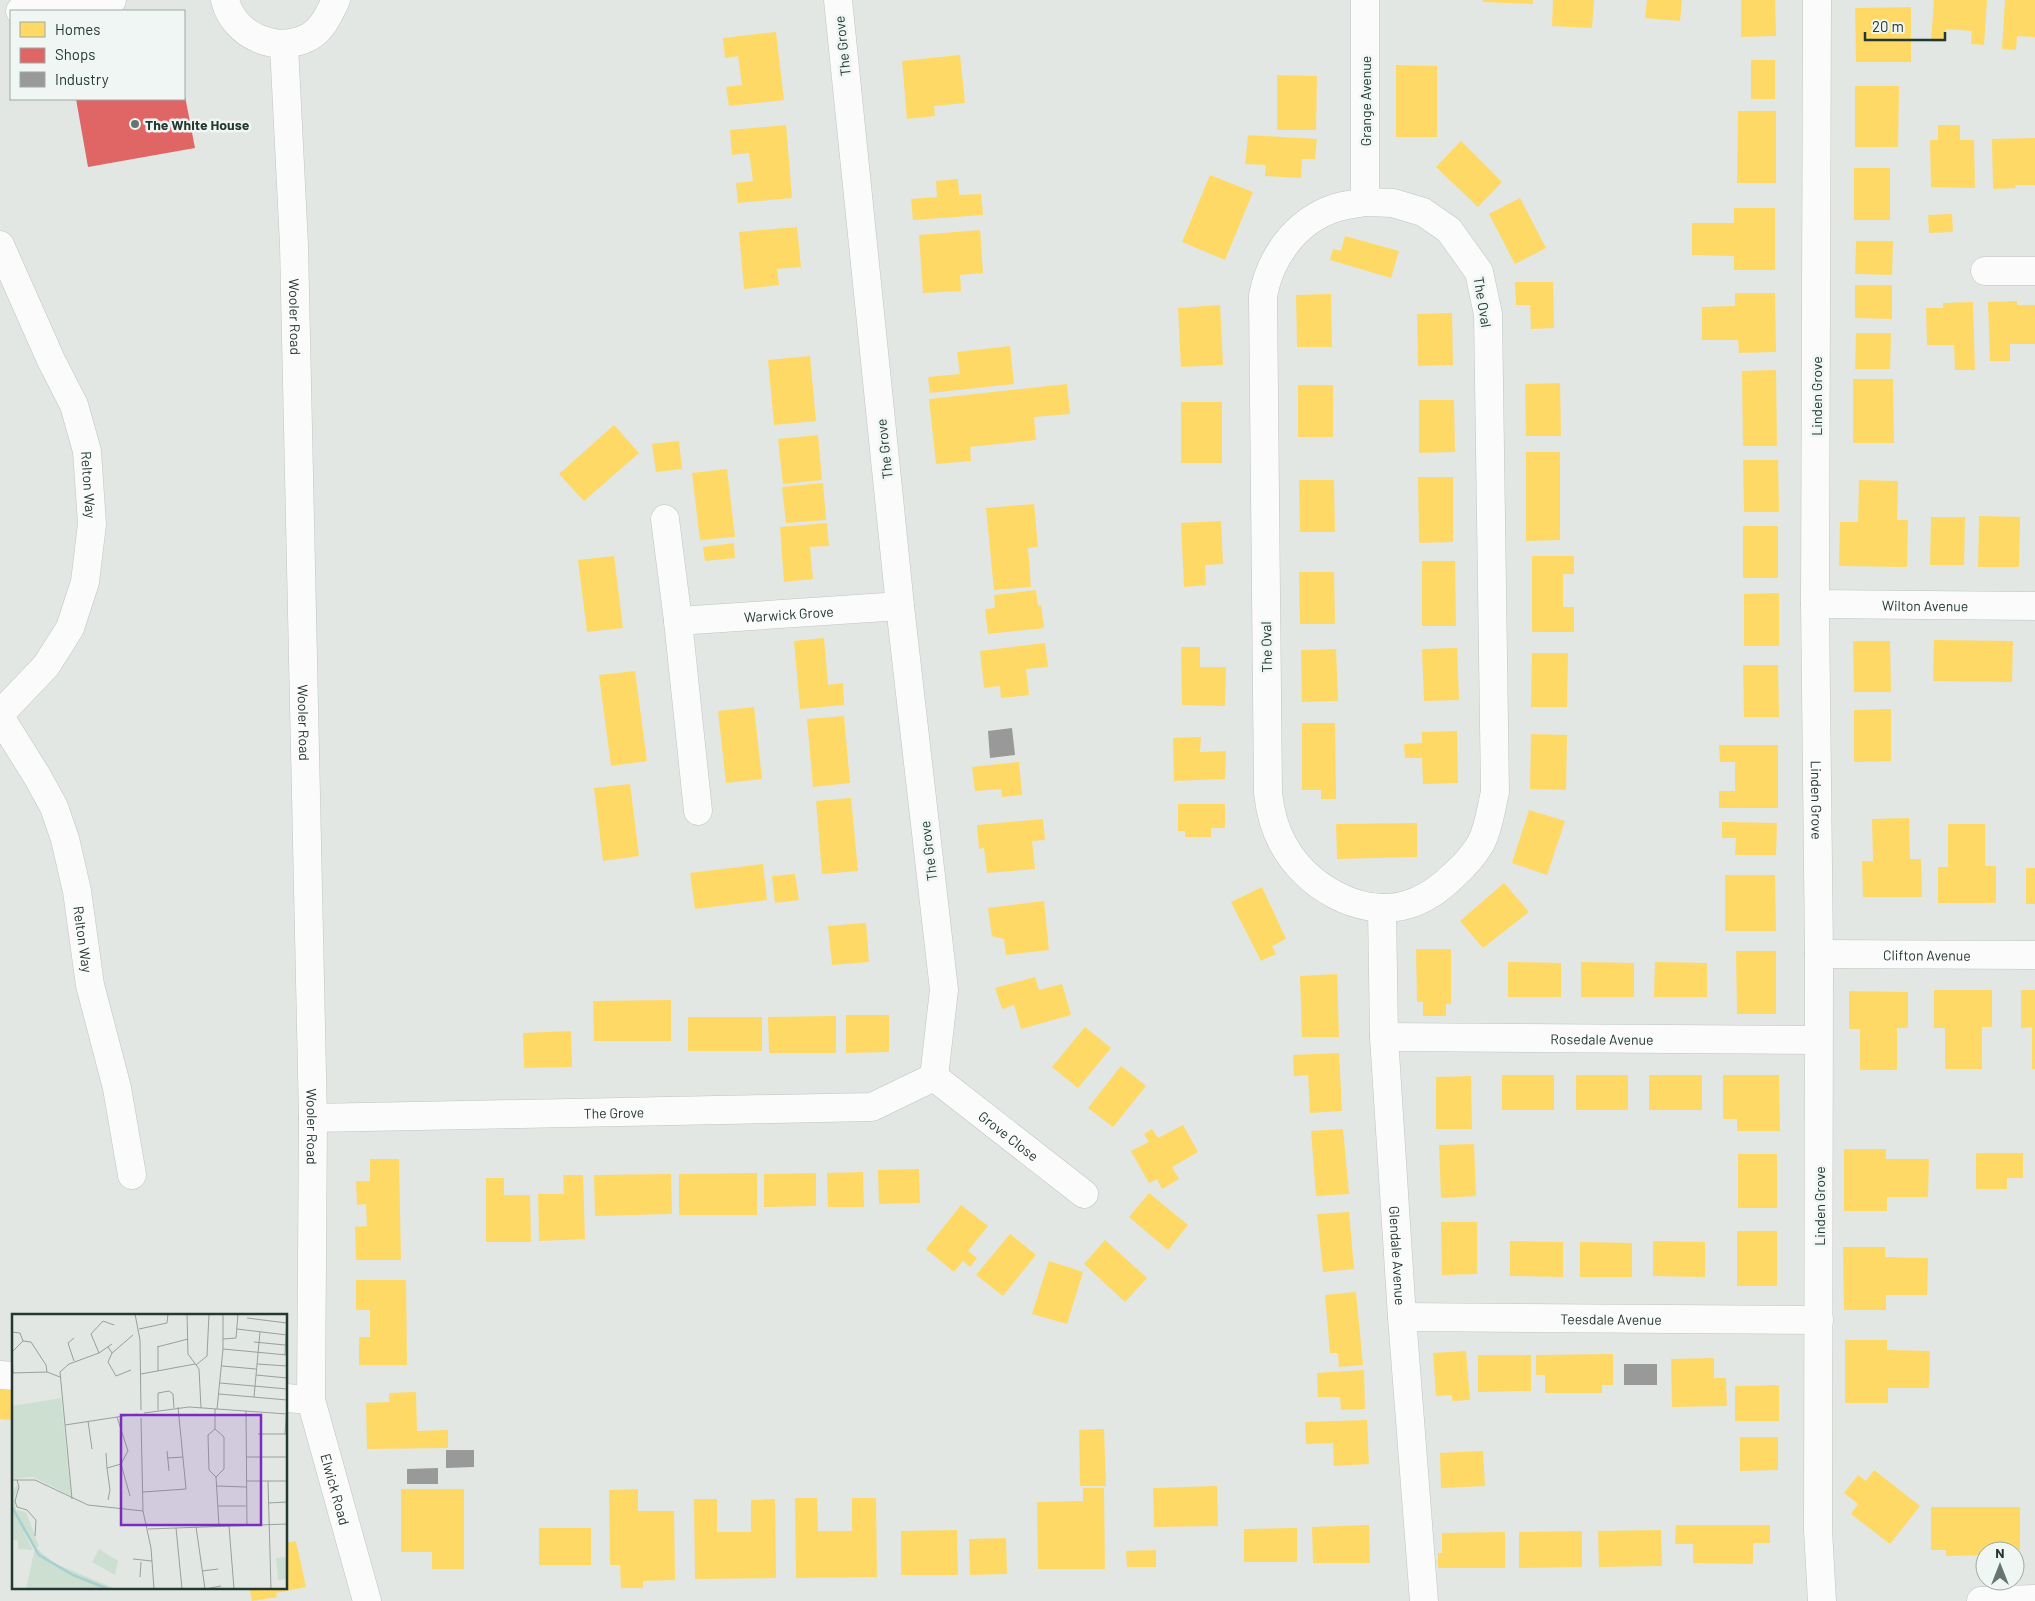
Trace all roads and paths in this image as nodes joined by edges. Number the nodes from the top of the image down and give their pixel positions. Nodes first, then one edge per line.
1 (112, 0) edge
2 (226, 0) edge
3 (336, 0) edge
4 (838, 0) edge
5 (1365, 0) edge
6 (1817, 0) edge
7 (28, 10) edge
8 (284, 45) junction
9 (1365, 202) junction
10 (0, 245) edge
11 (1985, 271) dead end
12 (2035, 271) edge
13 (665, 519) dead end
14 (1815, 604) junction
15 (900, 606) junction
16 (2035, 606) edge
17 (678, 621) junction
18 (0, 716) edge
19 (698, 810) dead end
20 (1382, 908) junction
21 (1819, 954) junction
22 (2035, 955) edge
23 (1384, 1037) junction
24 (1818, 1040) junction
25 (934, 1077) junction
26 (313, 1118) junction
27 (132, 1174) dead end
28 (1084, 1194) dead end
29 (1402, 1317) junction
30 (1819, 1320) junction
31 (299, 1399) edge
32 (2035, 1599) edge
33 (367, 1601) edge
34 (1424, 1601) edge
35 (1822, 1601) edge
36 (1981, 1601) edge

1 - 7 street
2 - 8 street
3 - 8 street
4 - 15 street, The Grove
5 - 9 street, Grange Avenue
6 - 14 street, Linden Grove
8 - 26 street, Wooler Road
9 - 20 street, The Oval
9 - 20 street, The Oval
10 - 18 street, Relton Way
11 - 12 street
13 - 17 street
14 - 16 street, Wilton Avenue
14 - 21 street, Linden Grove
15 - 17 street, Warwick Grove
15 - 25 street, The Grove
17 - 19 street
18 - 27 street, Relton Way
20 - 23 street, Glendale Avenue
21 - 22 street, Clifton Avenue
21 - 24 street, Linden Grove
23 - 24 street, Rosedale Avenue
23 - 29 street, Glendale Avenue
24 - 30 street, Linden Grove
25 - 26 street, The Grove
25 - 28 street, Grove Close
26 - 31 street, Wooler Road
29 - 30 street, Teesdale Avenue
29 - 34 street, Glendale Avenue
30 - 35 street, Linden Grove
31 - 33 street, Elwick Road
32 - 36 street

